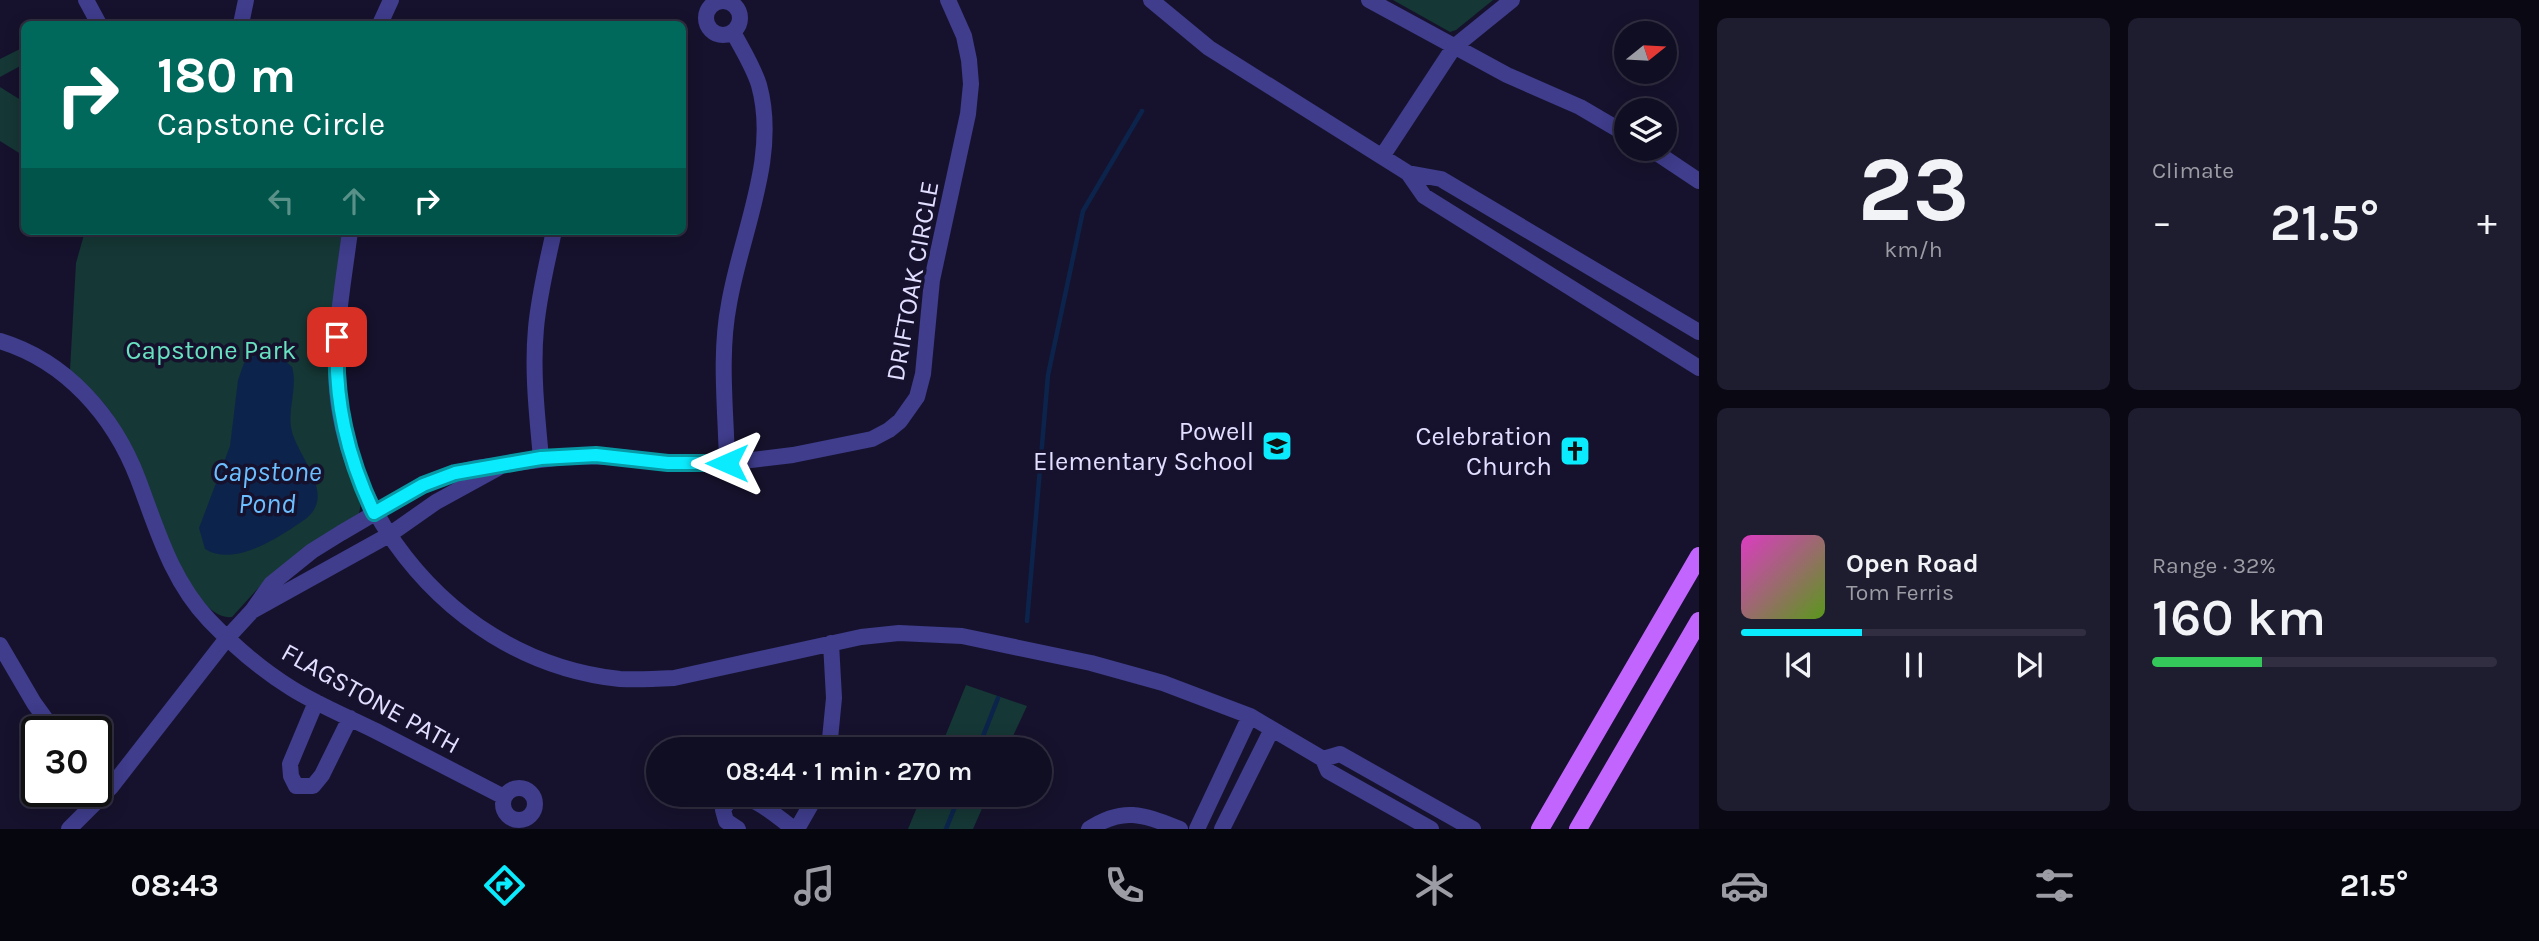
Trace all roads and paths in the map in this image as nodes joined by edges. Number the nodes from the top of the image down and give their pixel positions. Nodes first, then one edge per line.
1 (86, 0) edge
2 (246, 0) edge
3 (391, 0) edge
4 (948, 0) edge
5 (1150, 0) edge
6 (1369, 0) edge
7 (1512, 0) edge
8 (97, 21) edge
9 (242, 21) edge
10 (381, 21) edge
11 (733, 32) dead end
12 (1454, 47) junction
13 (1614, 127) edge
14 (1383, 155) junction
15 (1669, 161) edge
16 (1408, 173) junction
17 (1699, 181) edge
18 (350, 235) edge
19 (553, 235) edge
20 (1699, 332) edge
21 (0, 341) edge
22 (1699, 368) edge
23 (541, 458) junction
24 (727, 463) junction
25 (507, 464) junction
26 (374, 513) junction
27 (389, 535) junction
28 (1699, 556) edge
29 (252, 611) junction
30 (1699, 621) edge
31 (228, 637) junction
32 (831, 643) junction
33 (0, 645) edge
34 (316, 702) junction
35 (43, 716) edge
36 (1251, 716) junction
37 (350, 718) junction
38 (1272, 729) junction
39 (830, 737) edge
40 (1323, 759) junction
41 (112, 786) edge
42 (504, 797) dead end
43 (91, 807) edge
44 (809, 807) edge
45 (69, 829) edge
46 (738, 829) edge
47 (796, 829) edge
48 (1089, 829) edge
49 (1180, 829) edge
50 (1197, 829) edge
51 (1222, 829) edge
52 (1431, 829) edge
53 (1473, 829) edge
54 (1540, 829) edge
55 (1578, 829) edge

1 - 8 street
2 - 9 street
3 - 10 street
4 - 24 street, DRIFTOAK CIRCLE
5 - 14 street
6 - 12 street
7 - 12 street
11 - 24 street
12 - 13 street
12 - 14 street
14 - 16 street
15 - 17 street
16 - 20 street
16 - 22 street
18 - 26 street
19 - 23 street
21 - 31 street, FLAGSTONE PATH
23 - 24 street, DRIFTOAK CIRCLE
23 - 25 street, DRIFTOAK CIRCLE
25 - 26 street, DRIFTOAK CIRCLE
25 - 27 street, DRIFTOAK CIRCLE
26 - 27 street
26 - 29 street, DRIFTOAK CIRCLE
27 - 29 street, DRIFTOAK CIRCLE
27 - 32 street
28 - 54 main road
29 - 31 street
30 - 55 main road
31 - 34 street, FLAGSTONE PATH
31 - 41 street
32 - 36 street
32 - 39 street
33 - 35 street
34 - 37 street, FLAGSTONE PATH
34 - 37 street
36 - 38 street
36 - 50 street
37 - 42 street, FLAGSTONE PATH
38 - 40 street
38 - 51 street
40 - 52 street
40 - 53 street
43 - 45 street
44 - 47 street
46 - 47 street
48 - 49 street

